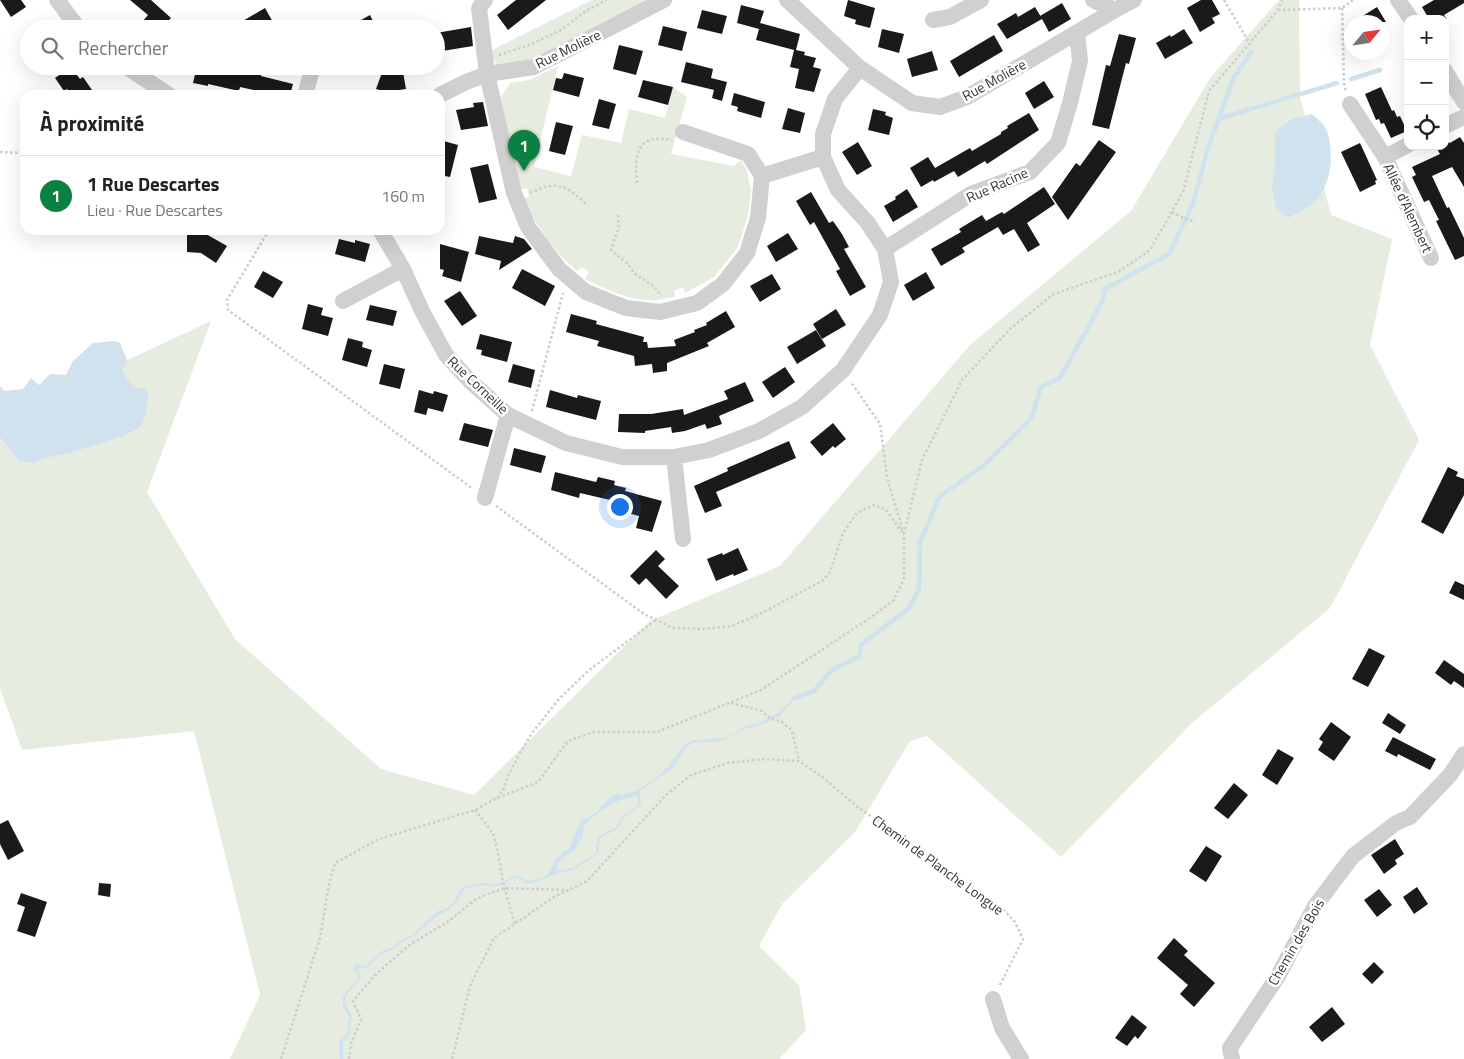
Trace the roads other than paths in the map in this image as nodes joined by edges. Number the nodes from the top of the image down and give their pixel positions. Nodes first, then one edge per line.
1 (57, 0) edge
2 (485, 0) edge
3 (664, 0) edge
4 (787, 0) edge
5 (980, 0) edge
6 (1093, 0) edge
7 (1134, 0) edge
8 (1398, 0) edge
9 (1115, 10) junction
10 (1408, 15) edge
11 (72, 20) edge
12 (933, 20) dead end
13 (1077, 32) junction
14 (486, 67) junction
15 (860, 68) junction
16 (139, 75) edge
17 (311, 75) edge
18 (1449, 78) edge
19 (162, 90) edge
20 (306, 90) edge
21 (445, 92) edge
22 (1464, 102) edge
23 (1350, 104) road end
24 (1464, 117) edge
25 (1449, 124) edge
26 (683, 132) road end
27 (1404, 147) edge
28 (823, 157) junction
29 (1385, 157) junction
30 (762, 176) junction
31 (383, 235) edge
32 (885, 249) junction
33 (1431, 258) dead end
34 (403, 269) junction
35 (343, 301) dead end
36 (508, 415) junction
37 (674, 457) junction
38 (485, 498) road end
39 (683, 539) dead end
40 (1464, 754) edge
41 (994, 999) road end
42 (1022, 1059) edge
43 (1232, 1059) edge

1 - 11 street
2 - 14 street
3 - 14 street, Rue Molière
4 - 15 street, Rue Molière
5 - 12 street
6 - 9 street
7 - 9 street, Rue Molière
8 - 10 street
9 - 13 street, Rue Molière
13 - 15 street, Rue Molière
13 - 32 street, Rue Racine
14 - 21 street, Rue Molière
14 - 30 street
15 - 28 street, Rue Corneille
16 - 19 street
17 - 20 street
18 - 22 street
23 - 29 street, Allée d'Alembert
24 - 25 street
26 - 30 street
27 - 29 street, Allée d'Alembert
28 - 30 street
28 - 32 street, Rue Corneille
29 - 33 street, Allée d'Alembert
31 - 34 street, Rue Corneille
32 - 37 street, Rue Corneille
34 - 35 street
34 - 36 street, Rue Corneille
36 - 37 street, Rue Corneille
36 - 38 street
37 - 39 street
40 - 43 street, Chemin des Bois
41 - 42 street

